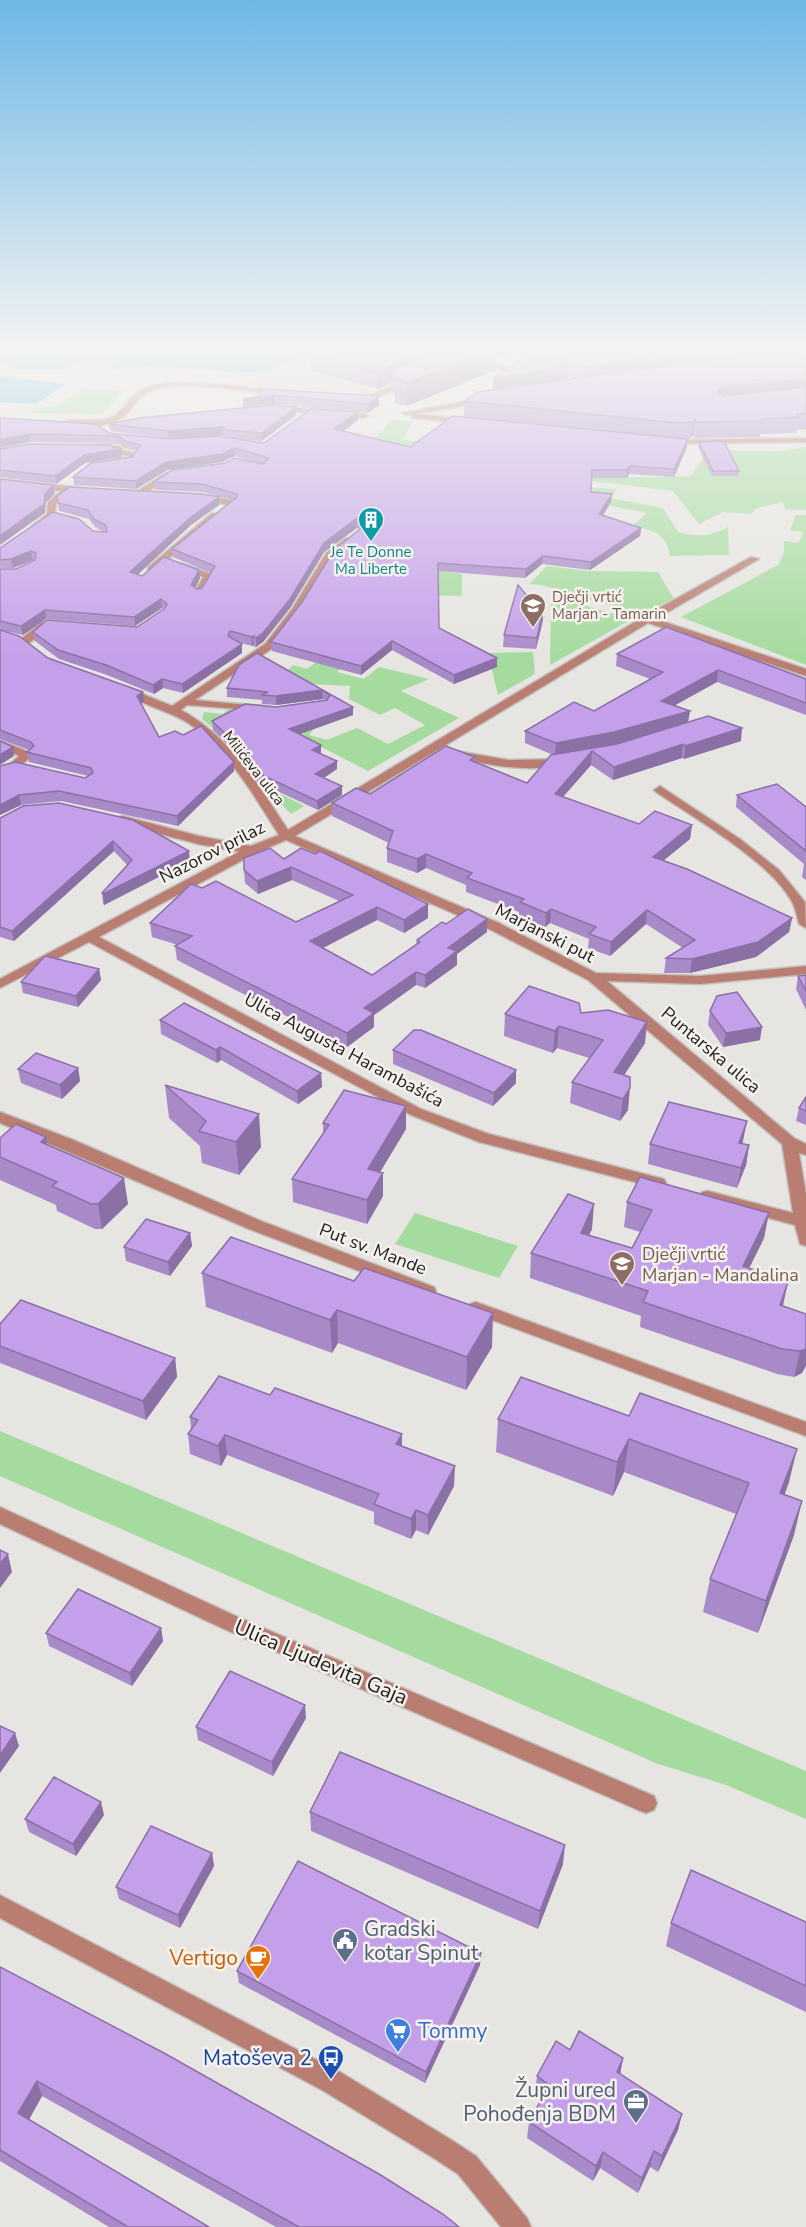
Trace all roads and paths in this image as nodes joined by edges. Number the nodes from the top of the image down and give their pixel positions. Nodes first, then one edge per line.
1 (119, 451) edge
2 (108, 462) edge
3 (181, 472) edge
4 (74, 478) edge
5 (0, 482) edge
6 (63, 490) junction
7 (91, 491) edge
8 (129, 493) edge
9 (140, 493) junction
10 (161, 494) edge
11 (193, 496) edge
12 (52, 515) junction
13 (63, 518) edge
14 (359, 532) edge
15 (26, 534) edge
16 (753, 559) dead end
17 (163, 560) junction
18 (146, 574) edge
19 (199, 593) edge
20 (647, 620) junction
21 (65, 625) edge
22 (24, 642) edge
23 (806, 674) edge
24 (110, 684) edge
25 (185, 702) junction
26 (174, 710) junction
27 (276, 710) edge
28 (1, 743) edge
29 (437, 746) junction
30 (578, 760) edge
31 (15, 765) junction
32 (35, 769) edge
33 (0, 772) edge
34 (660, 790) dead end
35 (110, 817) edge
36 (286, 836) junction
37 (252, 850) junction
38 (806, 924) edge
39 (89, 936) junction
40 (806, 970) edge
41 (593, 978) junction
42 (0, 984) edge
43 (0, 1117) edge
44 (789, 1142) junction
45 (806, 1150) edge
46 (802, 1221) junction
47 (806, 1240) edge
48 (806, 1429) edge
49 (0, 1515) edge
50 (646, 1803) dead end
51 (0, 1906) edge
52 (518, 2227) edge

1 - 2 street
3 - 9 street
4 - 6 street
5 - 6 street
6 - 7 street
6 - 12 street
8 - 9 street
9 - 10 street
11 - 17 street
12 - 13 street
12 - 15 street
14 - 25 street
16 - 20 street, Nazorov prilaz
17 - 18 street
17 - 19 street
20 - 23 street
20 - 29 street, Nazorov prilaz
21 - 22 street
24 - 26 street, Milićeva ulica
25 - 26 street
25 - 27 street
26 - 36 street, Milićeva ulica
28 - 31 street
29 - 30 street
29 - 36 street, Nazorov prilaz
31 - 32 street
31 - 33 street
34 - 38 street
35 - 37 street
36 - 37 street, Nazorov prilaz
36 - 41 street, Marjanski put
37 - 39 street, Nazorov prilaz
39 - 42 street, Nazorov prilaz
39 - 46 street, Ulica Augusta Harambašića
40 - 41 street, Marjanski put
41 - 44 street, Puntarska ulica
43 - 48 street, Put sv. Mande
44 - 45 street, Puntarska ulica
44 - 46 street
46 - 47 street
49 - 50 street, Ulica Ljudevita Gaja
51 - 52 street

